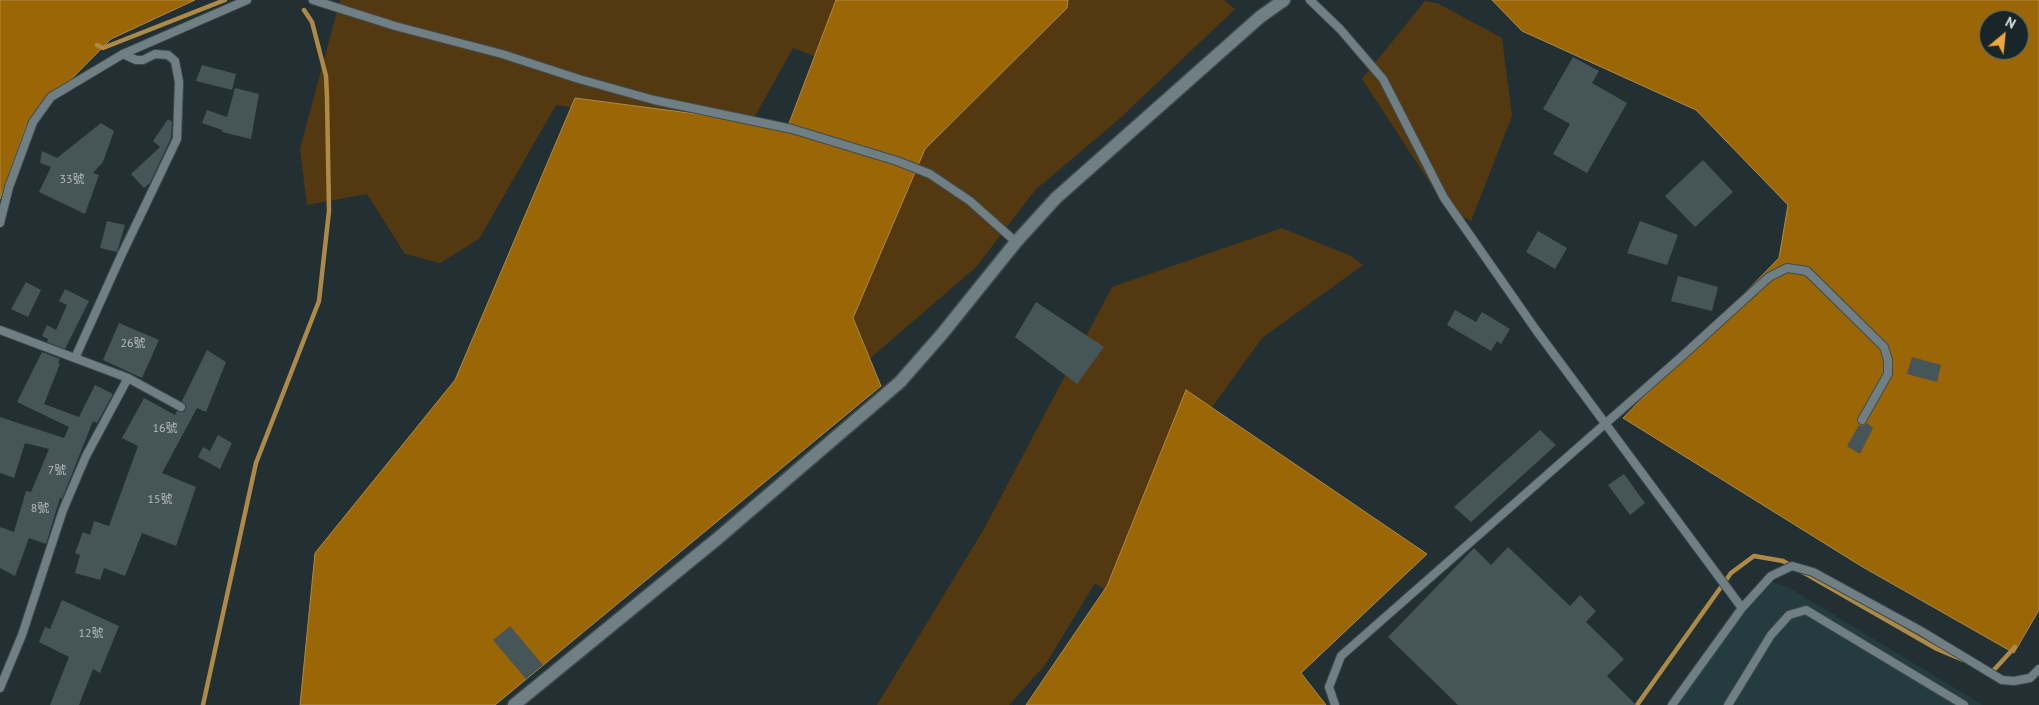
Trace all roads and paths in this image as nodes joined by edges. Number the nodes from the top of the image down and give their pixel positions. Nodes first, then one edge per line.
1 (246, 0) edge
2 (313, 0) edge
3 (1284, 0) edge
4 (1310, 0) edge
5 (233, 2) edge
6 (123, 54) junction
7 (0, 222) edge
8 (1016, 242) junction
9 (0, 330) edge
10 (75, 358) junction
11 (128, 378) junction
12 (181, 407) dead end
13 (1862, 420) dead end
14 (1606, 423) junction
15 (1742, 608) junction
16 (2039, 670) edge
17 (0, 688) edge
18 (514, 705) edge
19 (1336, 705) edge
20 (1672, 705) edge
21 (1728, 705) edge
22 (1964, 705) edge

1 - 5 lane
2 - 8 lane
3 - 8 street
4 - 14 lane
5 - 6 lane
6 - 7 lane
6 - 10 lane
8 - 18 street
9 - 10 lane
10 - 11 lane
11 - 12 lane
11 - 17 lane
13 - 14 lane
14 - 15 lane
14 - 19 lane
15 - 16 lane
15 - 20 lane
21 - 22 lane

